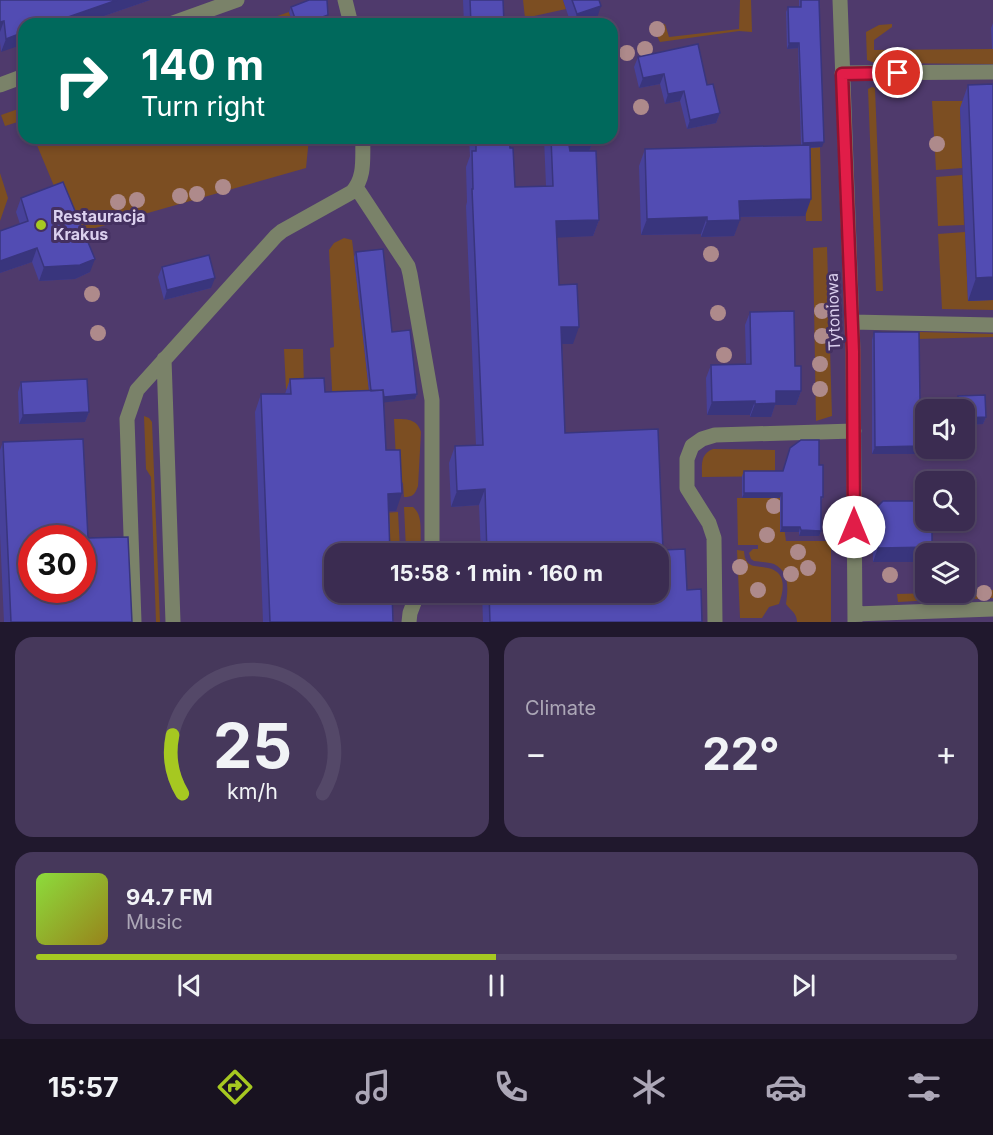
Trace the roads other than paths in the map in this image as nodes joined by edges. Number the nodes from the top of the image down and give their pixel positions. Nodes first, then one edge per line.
1 (237, 0) edge
2 (345, 0) edge
3 (840, 0) edge
4 (187, 18) edge
5 (350, 18) edge
6 (993, 72) edge
7 (842, 74) junction
8 (18, 78) edge
9 (0, 85) edge
10 (363, 144) edge
11 (356, 187) junction
12 (852, 322) junction
13 (993, 325) edge
14 (164, 360) junction
15 (854, 431) junction
16 (432, 543) edge
17 (414, 603) edge
18 (993, 609) edge
19 (855, 618) edge
20 (134, 622) edge
21 (173, 622) edge
22 (409, 622) edge
23 (715, 622) edge

1 - 4 street
2 - 5 street
3 - 7 street, Tytoniowa
6 - 7 street
7 - 12 street, Tytoniowa
8 - 9 street
10 - 11 street
11 - 14 street
11 - 16 street
12 - 13 street
12 - 15 street, Tytoniowa
14 - 20 street
14 - 21 street
15 - 19 street, Tytoniowa
15 - 23 street
17 - 22 street
18 - 19 street

